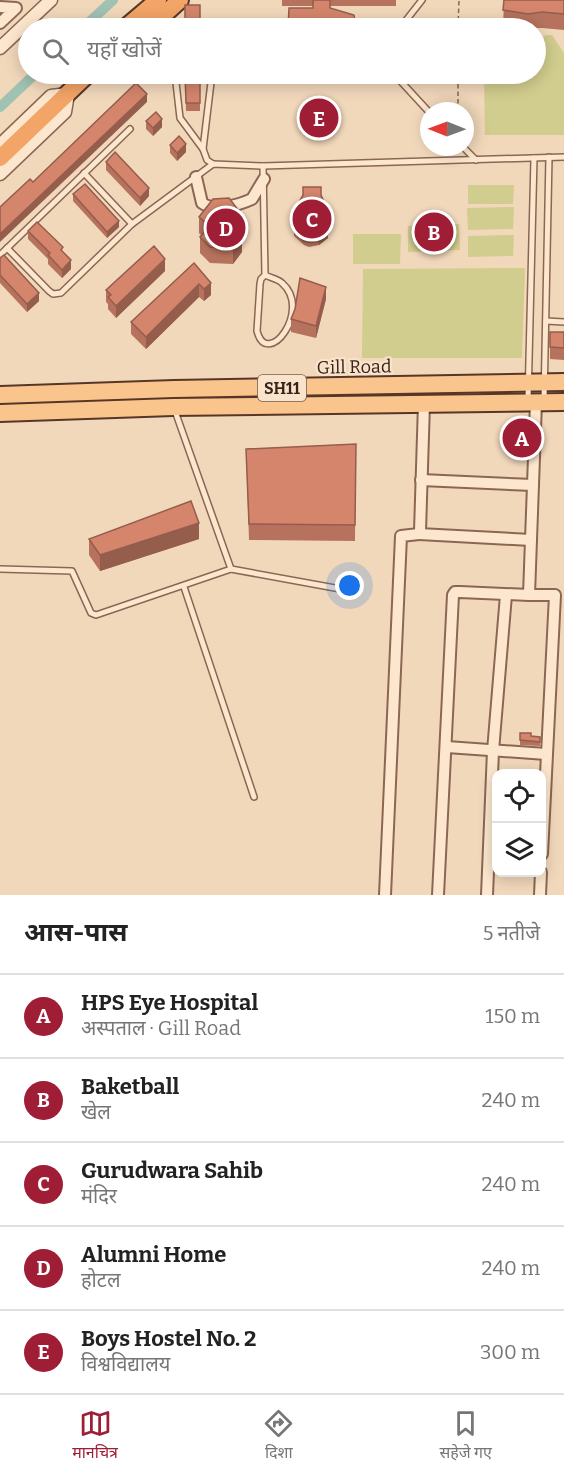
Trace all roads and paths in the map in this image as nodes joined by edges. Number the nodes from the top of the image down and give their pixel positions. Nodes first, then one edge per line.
1 (51, 0) edge
2 (158, 0) edge
3 (180, 0) edge
4 (422, 0) edge
5 (459, 0) edge
6 (20, 4) edge
7 (0, 7) edge
8 (32, 18) edge
9 (137, 18) edge
10 (160, 18) edge
11 (408, 18) edge
12 (458, 18) edge
13 (0, 23) edge
14 (18, 31) edge
15 (0, 48) edge
16 (78, 84) edge
17 (176, 84) edge
18 (211, 84) edge
19 (402, 84) edge
20 (458, 84) edge
21 (68, 94) junction
22 (458, 102) edge
23 (420, 103) edge
24 (130, 129) dead end
25 (0, 145) edge
26 (203, 149) junction
27 (472, 156) edge
28 (549, 157) junction
29 (564, 157) edge
30 (0, 158) edge
31 (534, 158) junction
32 (476, 160) junction
33 (213, 164) junction
34 (263, 166) junction
35 (84, 173) junction
36 (0, 174) edge
37 (196, 177) junction
38 (264, 179) junction
39 (132, 224) junction
40 (8, 248) junction
41 (0, 255) edge
42 (265, 275) junction
43 (546, 321) junction
44 (564, 322) edge
45 (545, 339) junction
46 (555, 339) edge
47 (536, 382) junction
48 (564, 382) edge
49 (0, 395) edge
50 (536, 402) junction
51 (564, 402) edge
52 (424, 404) junction
53 (173, 407) junction
54 (0, 413) edge
55 (422, 480) junction
56 (533, 485) junction
57 (419, 534) junction
58 (531, 540) junction
59 (0, 569) edge
60 (231, 569) junction
61 (184, 586) junction
62 (346, 590) dead end
63 (506, 595) junction
64 (530, 595) junction
65 (560, 595) edge
66 (447, 747) junction
67 (493, 751) junction
68 (546, 754) junction
69 (254, 797) dead end
70 (543, 823) edge
71 (541, 877) edge
72 (385, 895) edge
73 (438, 895) edge
74 (487, 895) edge
75 (540, 895) edge

1 - 8 street
2 - 9 highway
3 - 10 highway
4 - 11 lane
5 - 12 path
6 - 7 street
6 - 13 street
14 - 15 street
16 - 21 highway
17 - 26 lane
18 - 26 lane
19 - 23 lane
20 - 22 path
21 - 25 street
21 - 30 highway
21 - 36 street
24 - 35 lane
26 - 33 lane
27 - 32 lane
28 - 29 lane
28 - 31 lane
28 - 43 lane
31 - 32 lane
31 - 47 lane
32 - 34 lane
33 - 34 lane
33 - 37 lane
34 - 38 lane
35 - 39 lane
35 - 40 lane
37 - 38 street
37 - 39 lane
38 - 42 lane
39 - 40 lane
40 - 41 lane
42 - 42 lane
43 - 44 lane
43 - 45 lane
45 - 46 lane
45 - 47 lane
47 - 48 main road, Gill Road / SH11
47 - 49 main road, Gill Road / SH11
47 - 50 lane
47 - 50 lane
50 - 51 main road, Gill Road / SH11
50 - 52 main road, Gill Road / SH11
50 - 56 street
52 - 53 main road, Gill Road / SH11
52 - 55 street
53 - 54 main road, Gill Road / SH11
53 - 60 lane
55 - 56 street
55 - 57 street
56 - 58 street
57 - 58 street
57 - 72 street
58 - 64 street
59 - 61 lane
60 - 61 lane
60 - 62 lane
61 - 69 lane
63 - 64 street
63 - 66 street
63 - 67 street
64 - 65 street
65 - 68 street
66 - 67 street
66 - 73 street
67 - 68 street
67 - 74 street
68 - 70 street
71 - 75 street

